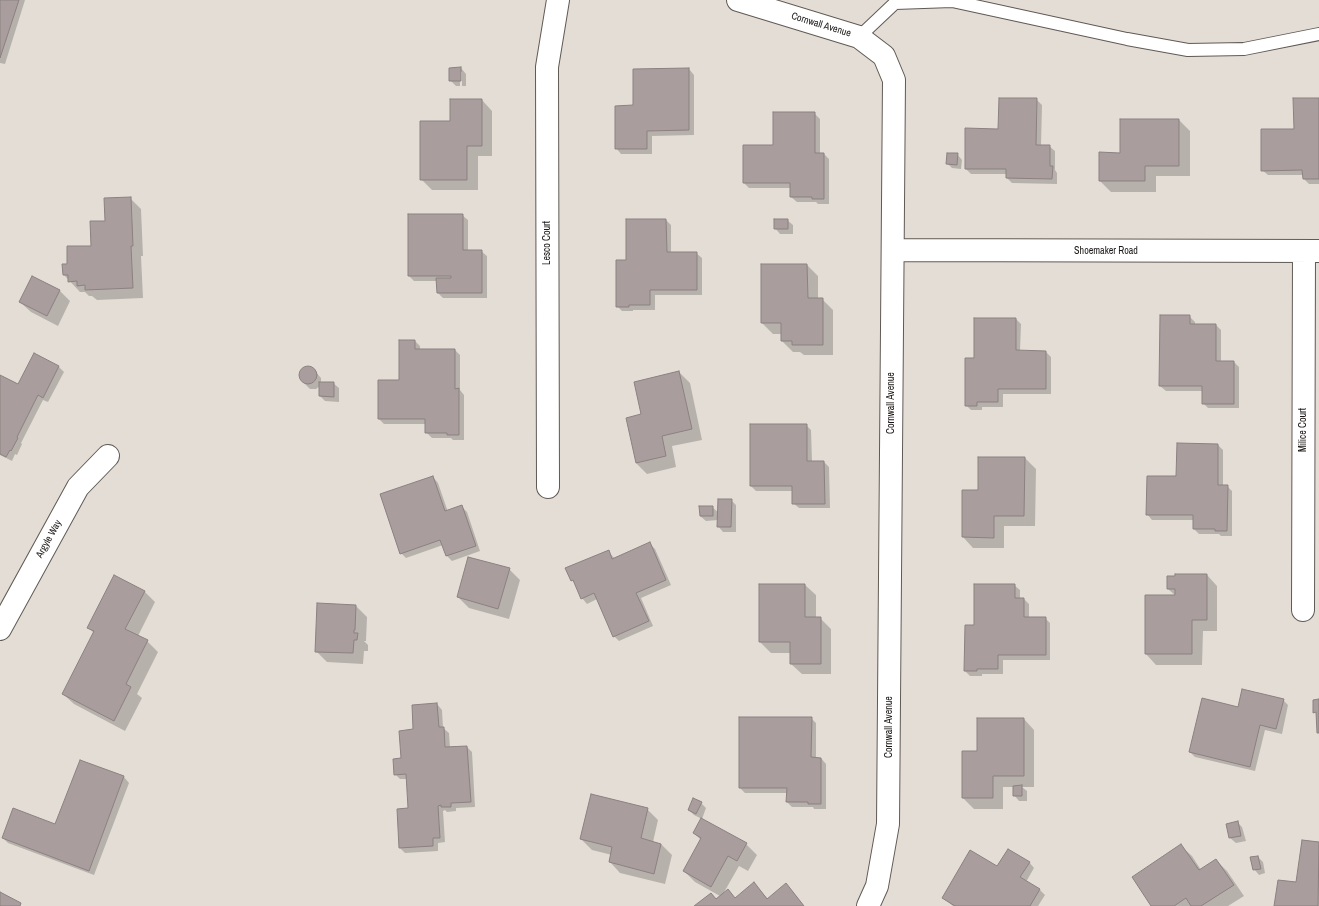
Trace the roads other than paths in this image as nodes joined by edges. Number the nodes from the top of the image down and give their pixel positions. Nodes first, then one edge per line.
1 (558, 0) edge
2 (738, 0) edge
3 (1319, 34) edge
4 (860, 37) junction
5 (893, 250) junction
6 (1311, 251) edge
7 (108, 456) dead end
8 (548, 487) dead end
9 (1303, 610) dead end
10 (0, 629) edge
11 (868, 906) edge

1 - 8 street, Lesco Court
2 - 4 street, Cornwall Avenue
3 - 4 lane
4 - 5 street, Cornwall Avenue
5 - 6 street, Shoemaker Road
5 - 11 street, Cornwall Avenue
6 - 9 street, Milice Court
7 - 10 street, Argyle Way

